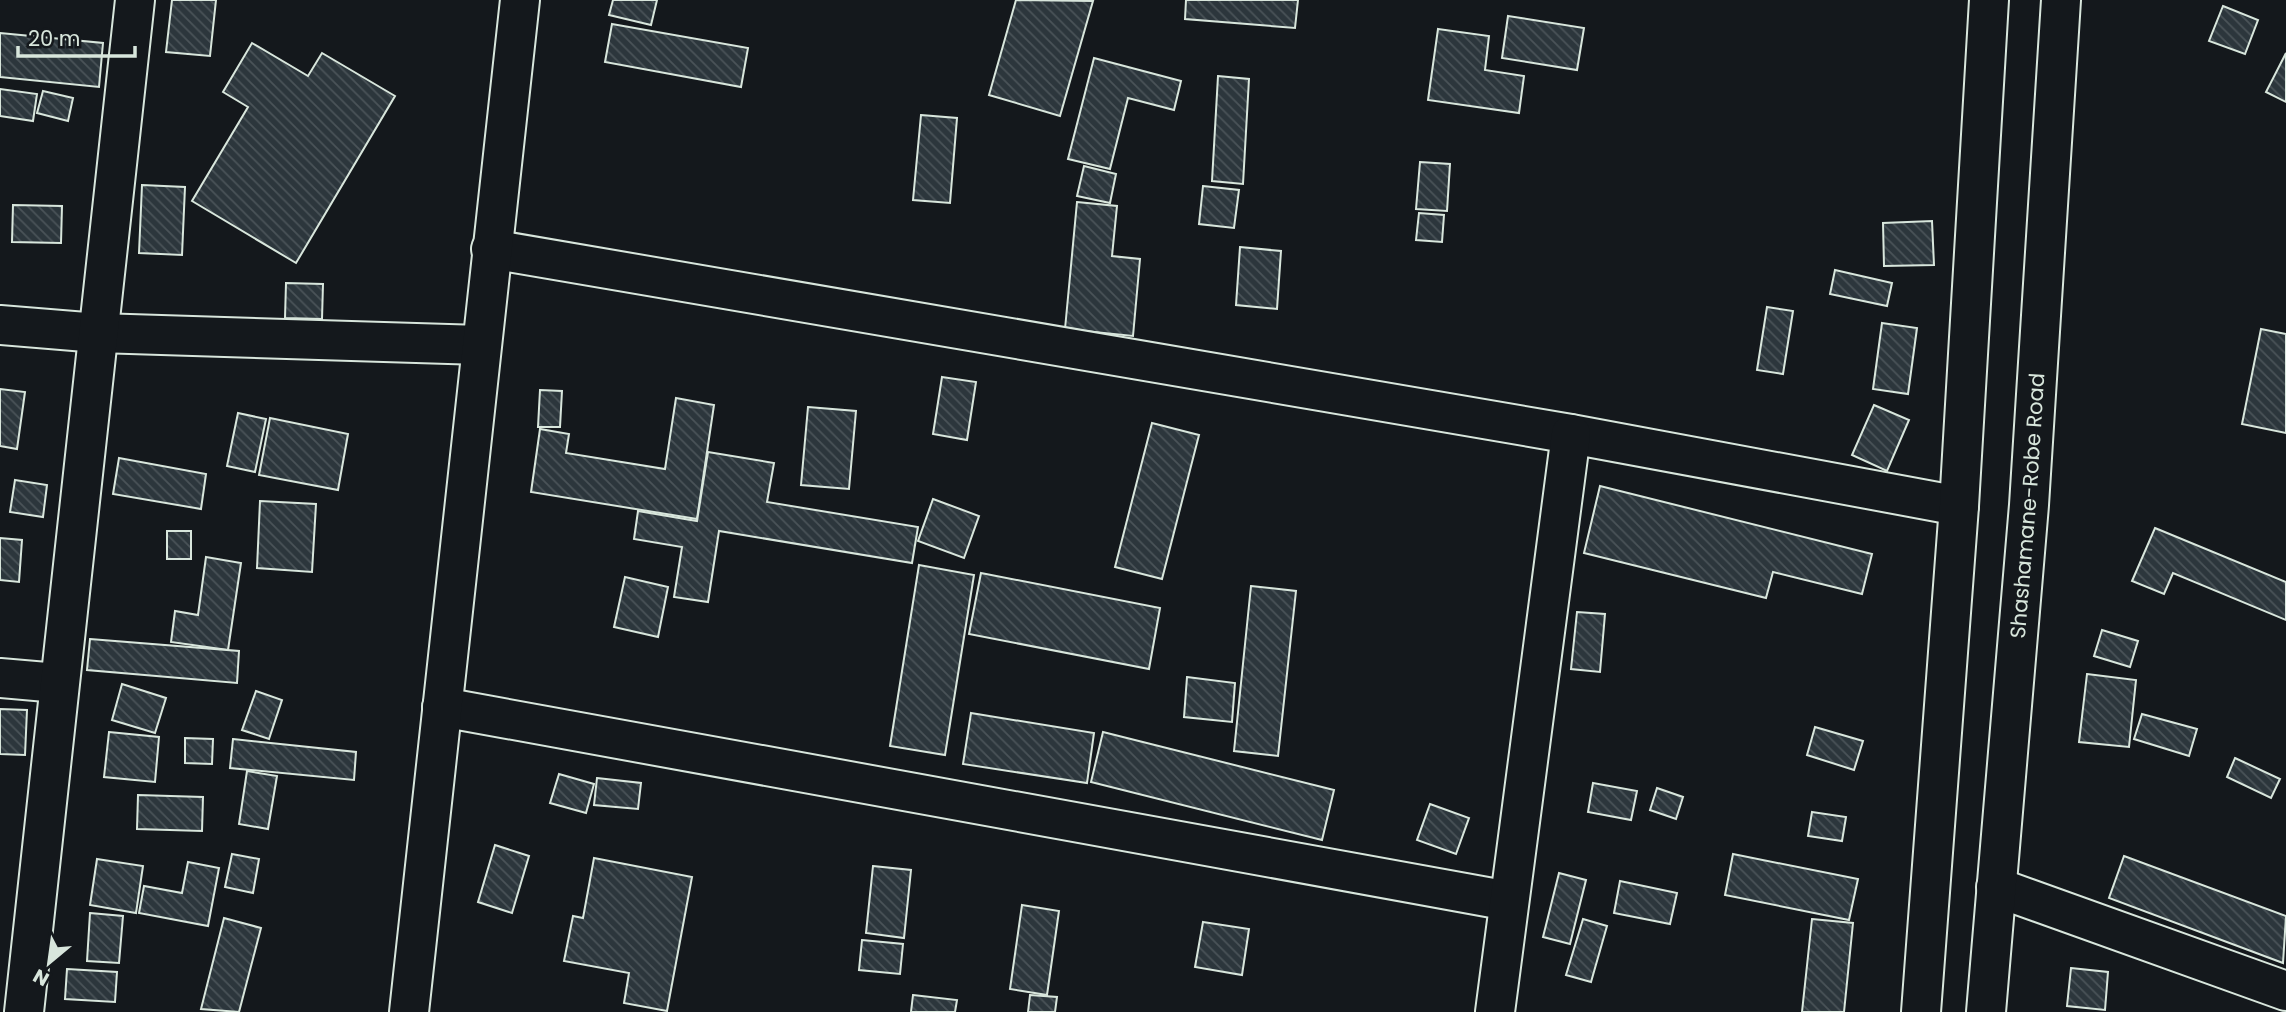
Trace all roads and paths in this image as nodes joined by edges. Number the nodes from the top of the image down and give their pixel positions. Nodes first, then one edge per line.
1 (135, 0) edge
2 (520, 0) edge
3 (1989, 0) edge
4 (2062, 0) edge
5 (491, 249) junction
6 (0, 325) edge
7 (98, 334) junction
8 (481, 345) junction
9 (1571, 434) junction
10 (1959, 506) junction
11 (0, 678) edge
12 (58, 683) junction
13 (442, 707) junction
14 (1996, 887) junction
15 (1509, 901) junction
16 (2286, 991) edge
17 (24, 1012) edge
18 (409, 1012) edge
19 (1495, 1012) edge
20 (1920, 1012) edge
21 (1986, 1012) edge

1 - 7 street
2 - 5 street
3 - 10 street
4 - 14 street, Shashamane-Robe Road
5 - 8 street
5 - 9 street
6 - 7 street
7 - 8 street
7 - 12 street
8 - 13 street
9 - 10 street
9 - 15 street
10 - 20 street
11 - 12 street
12 - 17 street
13 - 15 street
13 - 18 street
14 - 16 street
14 - 21 street, Shashamane-Robe Road
15 - 19 street

